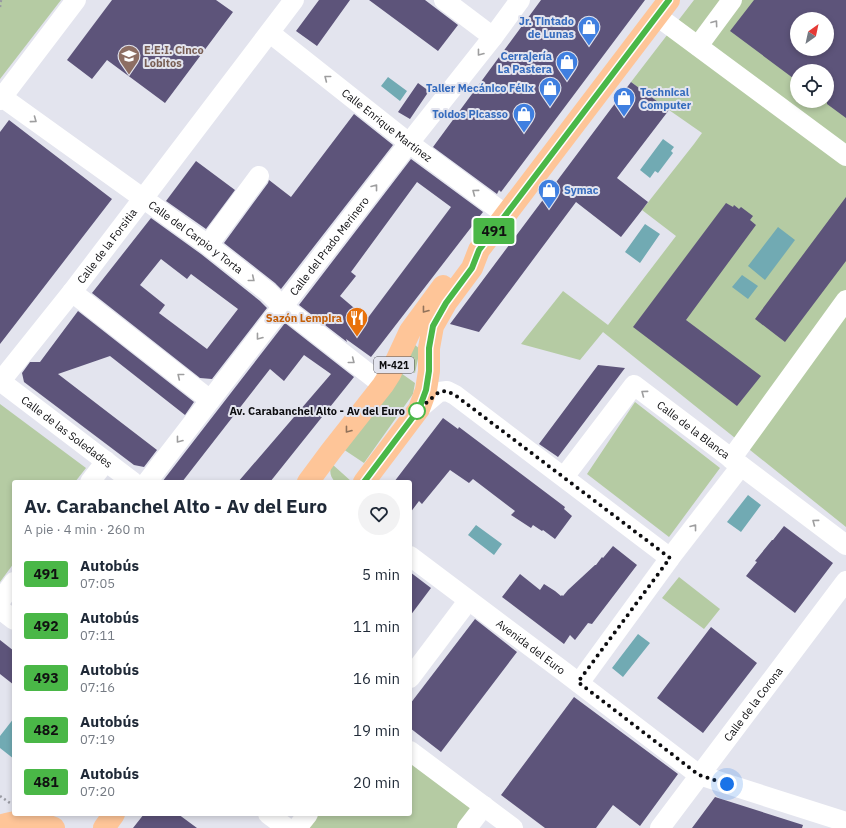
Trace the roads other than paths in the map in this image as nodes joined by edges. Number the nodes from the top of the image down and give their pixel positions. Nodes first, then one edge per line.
1 (76, 0) edge
2 (294, 0) edge
3 (444, 0) edge
4 (520, 0) edge
5 (732, 0) edge
6 (663, 8) edge
7 (270, 33) junction
8 (493, 37) junction
9 (698, 46) junction
10 (1, 99) edge
11 (409, 143) junction
12 (846, 156) edge
13 (259, 176) dead end
14 (143, 199) junction
15 (506, 215) junction
16 (208, 245) junction
17 (479, 250) junction
18 (72, 292) junction
19 (846, 300) edge
20 (283, 306) junction
21 (0, 381) edge
22 (383, 385) junction
23 (210, 400) junction
24 (419, 409) junction
25 (106, 461) junction
26 (736, 462) junction
27 (564, 477) junction
28 (92, 480) edge
29 (130, 480) edge
30 (149, 480) edge
31 (311, 480) edge
32 (366, 480) edge
33 (846, 545) edge
34 (412, 558) edge
35 (670, 558) junction
36 (846, 581) edge
37 (12, 585) edge
38 (468, 600) junction
39 (0, 601) edge
40 (0, 609) edge
41 (12, 618) edge
42 (412, 675) edge
43 (578, 682) junction
44 (412, 752) edge
45 (699, 775) junction
46 (484, 806) junction
47 (113, 816) edge
48 (271, 816) edge
49 (306, 816) edge
50 (5, 818) edge
51 (51, 822) edge
52 (846, 822) edge
53 (104, 828) edge
54 (287, 828) edge
55 (297, 828) edge
56 (467, 828) edge
57 (513, 828) edge
58 (660, 828) edge

1 - 10 street
2 - 7 street, Calle de la Forsitia
3 - 8 street
4 - 8 street, Calle del Prado Merinero
9 -> 5 street
6 - 9 street
6 - 15 main road, M-421
11 -> 7 street, Calle Enrique Martínez
7 - 14 street, Calle de la Forsitia
8 -> 11 street, Calle del Prado Merinero
9 - 12 street
10 -> 14 street, Calle del Carpio y Torta
15 -> 11 street, Calle Enrique Martínez
20 -> 11 street, Calle del Prado Merinero
13 - 16 street
14 - 16 street, Calle del Carpio y Torta
14 - 18 street, Calle de la Forsitia
15 - 17 main road, M-421
16 -> 20 street, Calle del Carpio y Torta
17 -> 22 main road, M-421
17 - 24 main road
18 - 21 street, Calle de la Forsitia
23 -> 18 street
19 - 26 street
20 -> 22 street, Calle del Carpio y Torta
20 -> 23 street, Calle del Prado Merinero
21 - 25 street, Calle de las Soledades
22 -> 31 main road, M-421
23 -> 30 street, Calle del Prado Merinero
24 - 27 street
24 - 32 main road
25 - 28 street
25 - 29 street, Calle de las Soledades
26 -> 27 street, Calle de la Blanca
33 -> 26 street, Calle de la Blanca
35 -> 26 street
27 - 35 street
34 - 38 street, Avenida del Euro
35 - 43 street
36 - 45 street, Calle de la Corona
37 - 39 street
38 - 42 street
38 - 43 street, Avenida del Euro
40 - 41 street
43 - 45 street, Avenida del Euro
44 - 46 street
45 - 52 street, Avenida del Euro
45 - 58 street, Calle de la Corona
46 - 56 street
46 - 57 street
47 - 53 main road
48 - 54 street
49 - 55 street
50 - 51 main road

